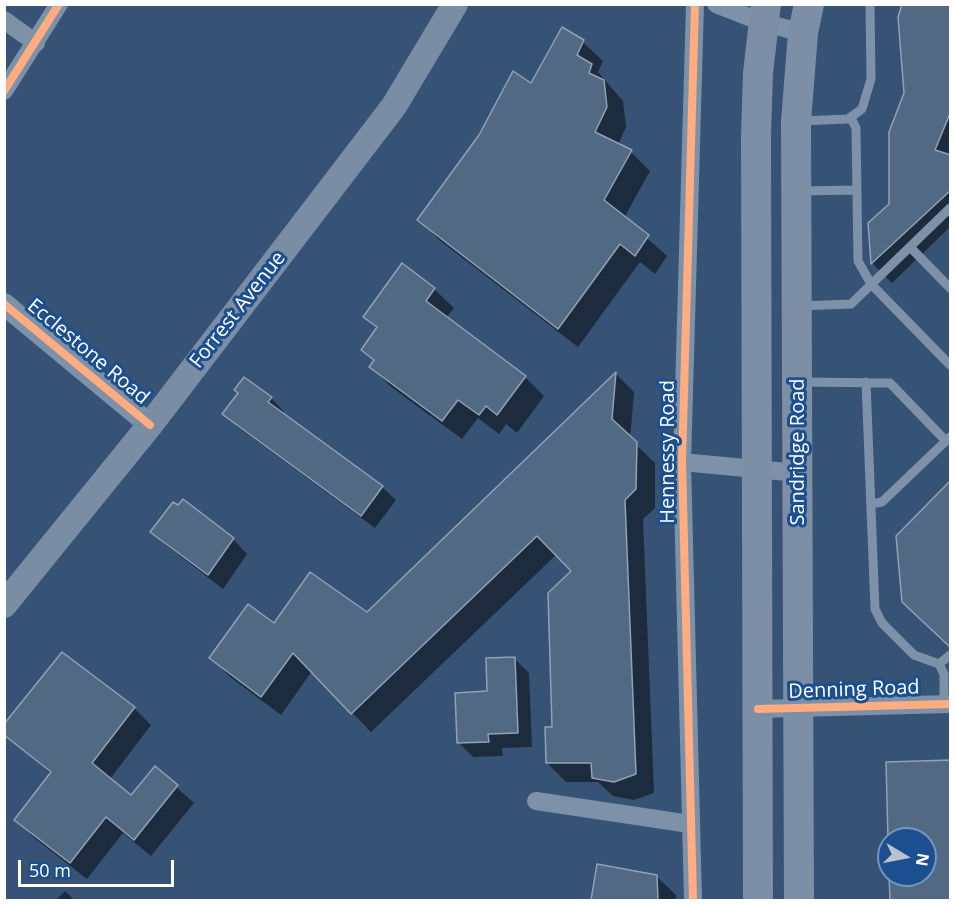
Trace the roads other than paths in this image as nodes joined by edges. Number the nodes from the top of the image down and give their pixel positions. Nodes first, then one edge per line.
1 (59, 4) edge
2 (455, 4) edge
3 (695, 4) edge
4 (716, 4) edge
5 (870, 4) edge
6 (764, 13) edge
7 (806, 19) edge
8 (4, 20) edge
9 (36, 43) junction
10 (4, 91) edge
11 (851, 118) junction
12 (796, 122) junction
13 (856, 190) junction
14 (796, 191) junction
15 (951, 207) edge
16 (910, 247) junction
17 (871, 284) junction
18 (951, 288) edge
19 (4, 304) edge
20 (797, 306) junction
21 (951, 365) edge
22 (797, 382) junction
23 (866, 382) junction
24 (150, 425) junction
25 (948, 439) edge
26 (682, 462) junction
27 (756, 471) junction
28 (798, 474) junction
29 (871, 504) junction
30 (4, 605) edge
31 (951, 655) edge
32 (939, 664) junction
33 (947, 704) edge
34 (800, 708) junction
35 (758, 709) junction
36 (536, 801) dead end
37 (690, 824) junction
38 (693, 900) edge
39 (758, 900) edge
40 (799, 900) edge

1 - 9 street
2 - 24 main road, Forrest Avenue
3 - 26 street, Hennessy Road
4 - 6 street
5 - 11 lane
6 - 7 street
6 - 27 main road
7 - 12 main road, Sandridge Road
8 - 9 street
9 - 10 street
11 - 12 lane
11 - 13 lane
12 - 14 main road, Sandridge Road
13 - 14 lane
13 - 17 lane
14 - 20 main road, Sandridge Road
15 - 16 lane
16 - 17 lane
16 - 18 lane
17 - 20 lane
17 - 21 lane
19 - 24 street, Ecclestone Road
20 - 22 main road, Sandridge Road
22 - 23 lane
22 - 28 main road, Sandridge Road
23 - 25 lane
23 - 29 lane
24 - 30 main road, Forrest Avenue
25 - 29 lane
26 - 27 street, Hennessy Road
26 - 37 street, Hennessy Road
27 - 28 street, Hennessy Road
27 - 35 main road
28 - 34 main road, Sandridge Road
29 - 32 lane
31 - 32 lane
32 - 33 lane
33 - 34 street, Denning Road
34 - 35 street, Denning Road
34 - 40 main road, Sandridge Road
35 - 39 main road
36 - 37 street
37 - 38 street, Hennessy Road

